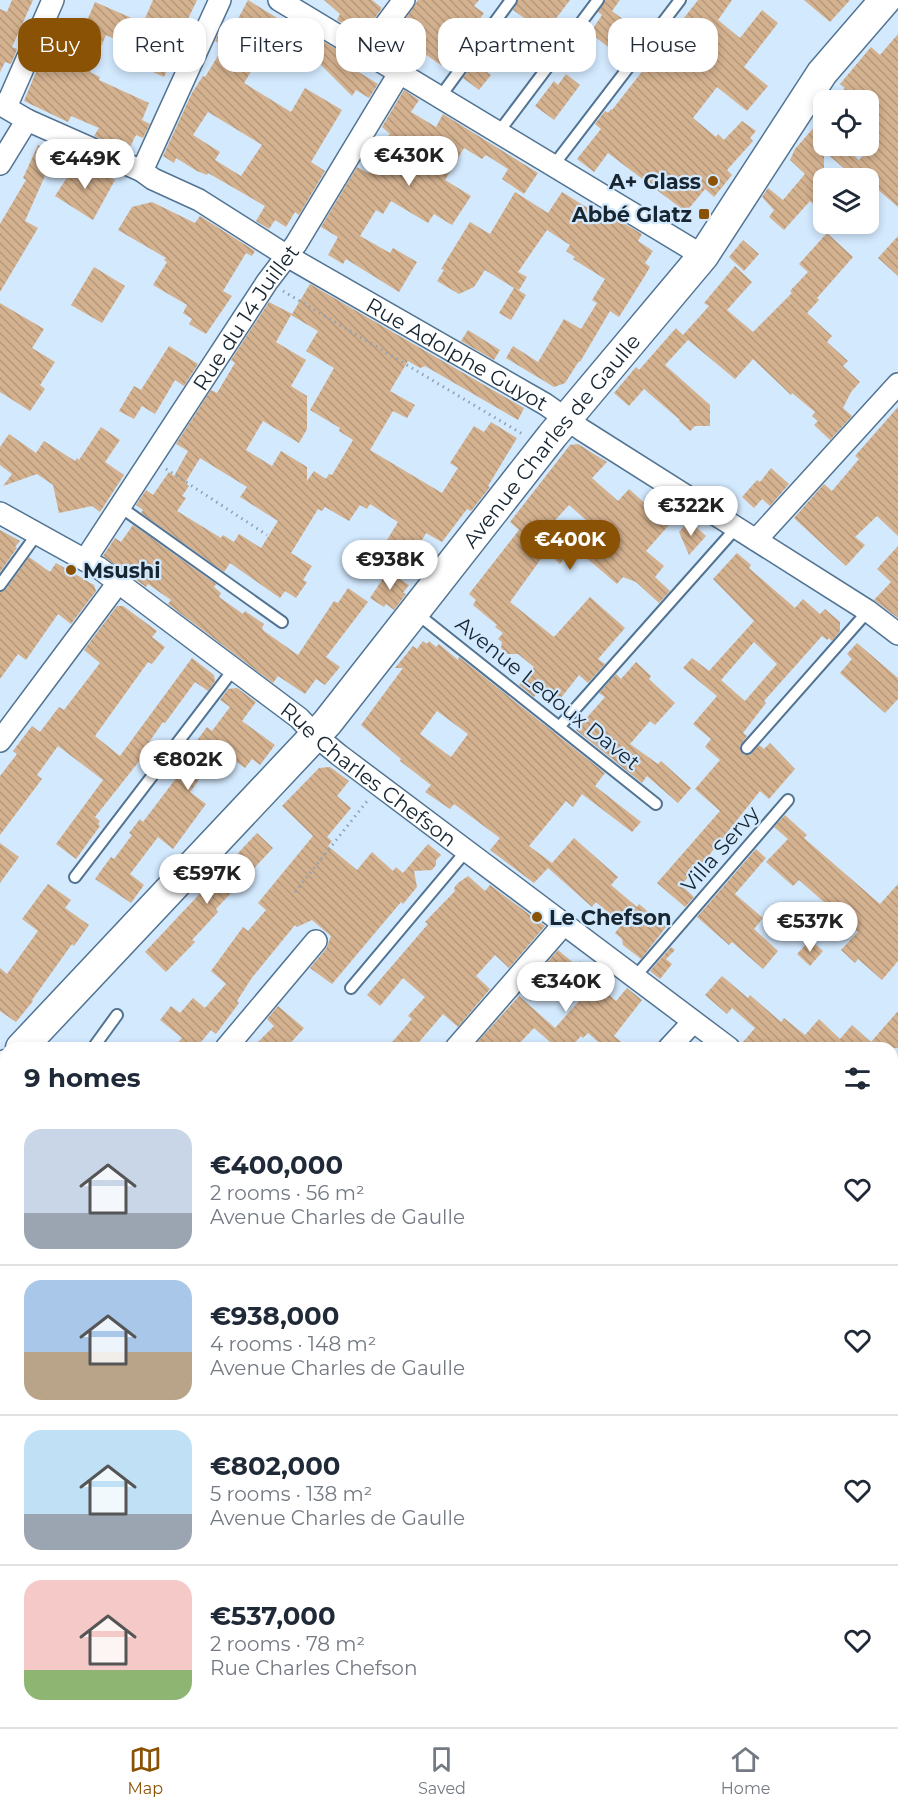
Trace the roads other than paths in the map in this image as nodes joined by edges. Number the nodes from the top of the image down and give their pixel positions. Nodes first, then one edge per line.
1 (53, 0) edge
2 (220, 0) edge
3 (404, 0) edge
4 (511, 0) edge
5 (598, 0) edge
6 (680, 0) edge
7 (885, 0) edge
8 (286, 2) edge
9 (391, 18) edge
10 (336, 33) edge
11 (400, 72) joint
12 (440, 97) junction
13 (3, 106) edge
14 (27, 120) junction
15 (498, 133) junction
16 (0, 164) edge
17 (553, 166) junction
18 (142, 171) junction
19 (287, 256) junction
20 (704, 256) junction
21 (898, 384) edge
22 (566, 419) junction
23 (119, 506) junction
24 (0, 513) edge
25 (736, 528) junction
26 (37, 534) junction
27 (756, 540) junction
28 (85, 560) junction
29 (118, 583) junction
30 (0, 585) edge
31 (868, 611) junction
32 (415, 612) junction
33 (282, 622) dead end
34 (898, 633) edge
35 (233, 670) junction
36 (559, 727) junction
37 (316, 736) junction
38 (0, 741) edge
39 (747, 748) dead end
40 (788, 800) dead end
41 (656, 804) dead end
42 (467, 850) junction
43 (75, 877) dead end
44 (564, 924) junction
45 (316, 941) dead end
46 (634, 978) junction
47 (351, 988) dead end
48 (117, 1015) dead end
49 (693, 1022) junction
50 (27, 1042) edge
51 (97, 1042) edge
52 (231, 1042) edge
53 (461, 1042) edge
54 (675, 1042) edge
55 (721, 1042) edge

1 - 13 street
2 - 18 street
3 - 9 street
4 - 12 lane
5 - 15 lane
6 - 17 lane
7 - 20 street, Avenue Charles de Gaulle
8 - 10 street
11 - 12 street
11 - 19 street, Rue du 14 Juillet
12 - 15 street
13 - 14 street, Rue Adolphe Guyot
14 - 16 street
14 - 18 street, Rue Adolphe Guyot
15 - 17 street
17 - 20 street
18 - 19 street, Rue Adolphe Guyot
19 - 22 street, Rue Adolphe Guyot
19 - 23 street, Rue du 14 Juillet
20 - 22 street, Avenue Charles de Gaulle
21 - 27 street
22 - 25 street, Rue Adolphe Guyot
22 - 32 street, Avenue Charles de Gaulle
23 - 28 street, Rue du 14 Juillet
23 - 33 lane
24 - 26 street, Rue Charles Chefson
25 - 27 street, Rue Adolphe Guyot
25 - 36 lane
26 - 28 street, Rue Charles Chefson
26 - 30 lane
27 - 31 street, Rue Adolphe Guyot
28 - 29 street, Rue Charles Chefson
29 - 35 street, Rue Charles Chefson
29 - 38 street
31 - 34 street, Rue Adolphe Guyot
31 - 39 lane
32 - 36 lane, Avenue Ledoux Davet
32 - 37 street, Avenue Charles de Gaulle
35 - 37 street, Rue Charles Chefson
35 - 43 lane
36 - 41 lane, Avenue Ledoux Davet
37 - 42 street, Rue Charles Chefson
37 - 50 street, Avenue Charles de Gaulle
40 - 46 lane, Villa Servy
42 - 44 street, Rue Charles Chefson
42 - 47 lane
44 - 46 street, Rue Charles Chefson
44 - 53 street
45 - 52 street
46 - 49 street, Rue Charles Chefson
48 - 51 lane
49 - 54 street
49 - 55 street, Rue Charles Chefson

